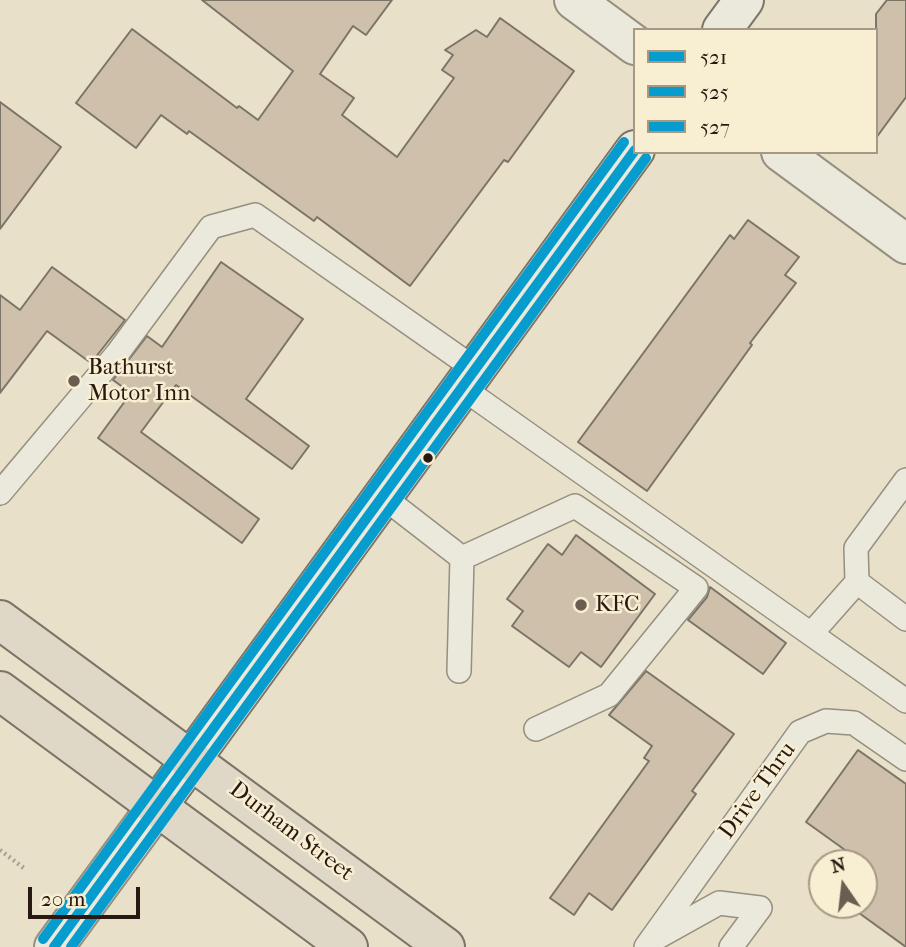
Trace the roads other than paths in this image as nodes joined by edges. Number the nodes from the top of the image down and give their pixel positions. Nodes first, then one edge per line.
1 (574, 0) edge
2 (744, 0) edge
3 (723, 28) edge
4 (633, 44) edge
5 (633, 153) edge
6 (784, 154) edge
7 (906, 244) edge
8 (468, 378) junction
9 (906, 480) edge
10 (0, 493) edge
11 (382, 496) junction
12 (462, 558) junction
13 (857, 582) junction
14 (906, 619) edge
15 (0, 620) edge
16 (811, 634) junction
17 (459, 671) dead end
18 (0, 691) edge
19 (906, 701) edge
20 (536, 729) dead end
21 (191, 759) junction
22 (906, 759) edge
23 (158, 805) junction
24 (648, 944) edge
25 (54, 947) edge
26 (348, 947) edge
27 (445, 947) edge
28 (731, 947) edge

1 - 4 main road
2 - 3 main road
5 - 8 main road
6 - 7 main road
8 - 10 lane
8 - 11 main road
8 - 16 lane
9 - 13 lane
11 - 12 lane
11 - 21 main road
12 - 17 lane
12 - 20 lane
13 - 14 lane
13 - 16 lane
15 - 21 highway, Durham Street
16 - 19 lane
18 - 23 highway
21 - 23 main road
21 - 27 highway, Durham Street
22 - 24 lane, Drive Thru
23 - 25 main road
23 - 26 highway
24 - 28 lane

